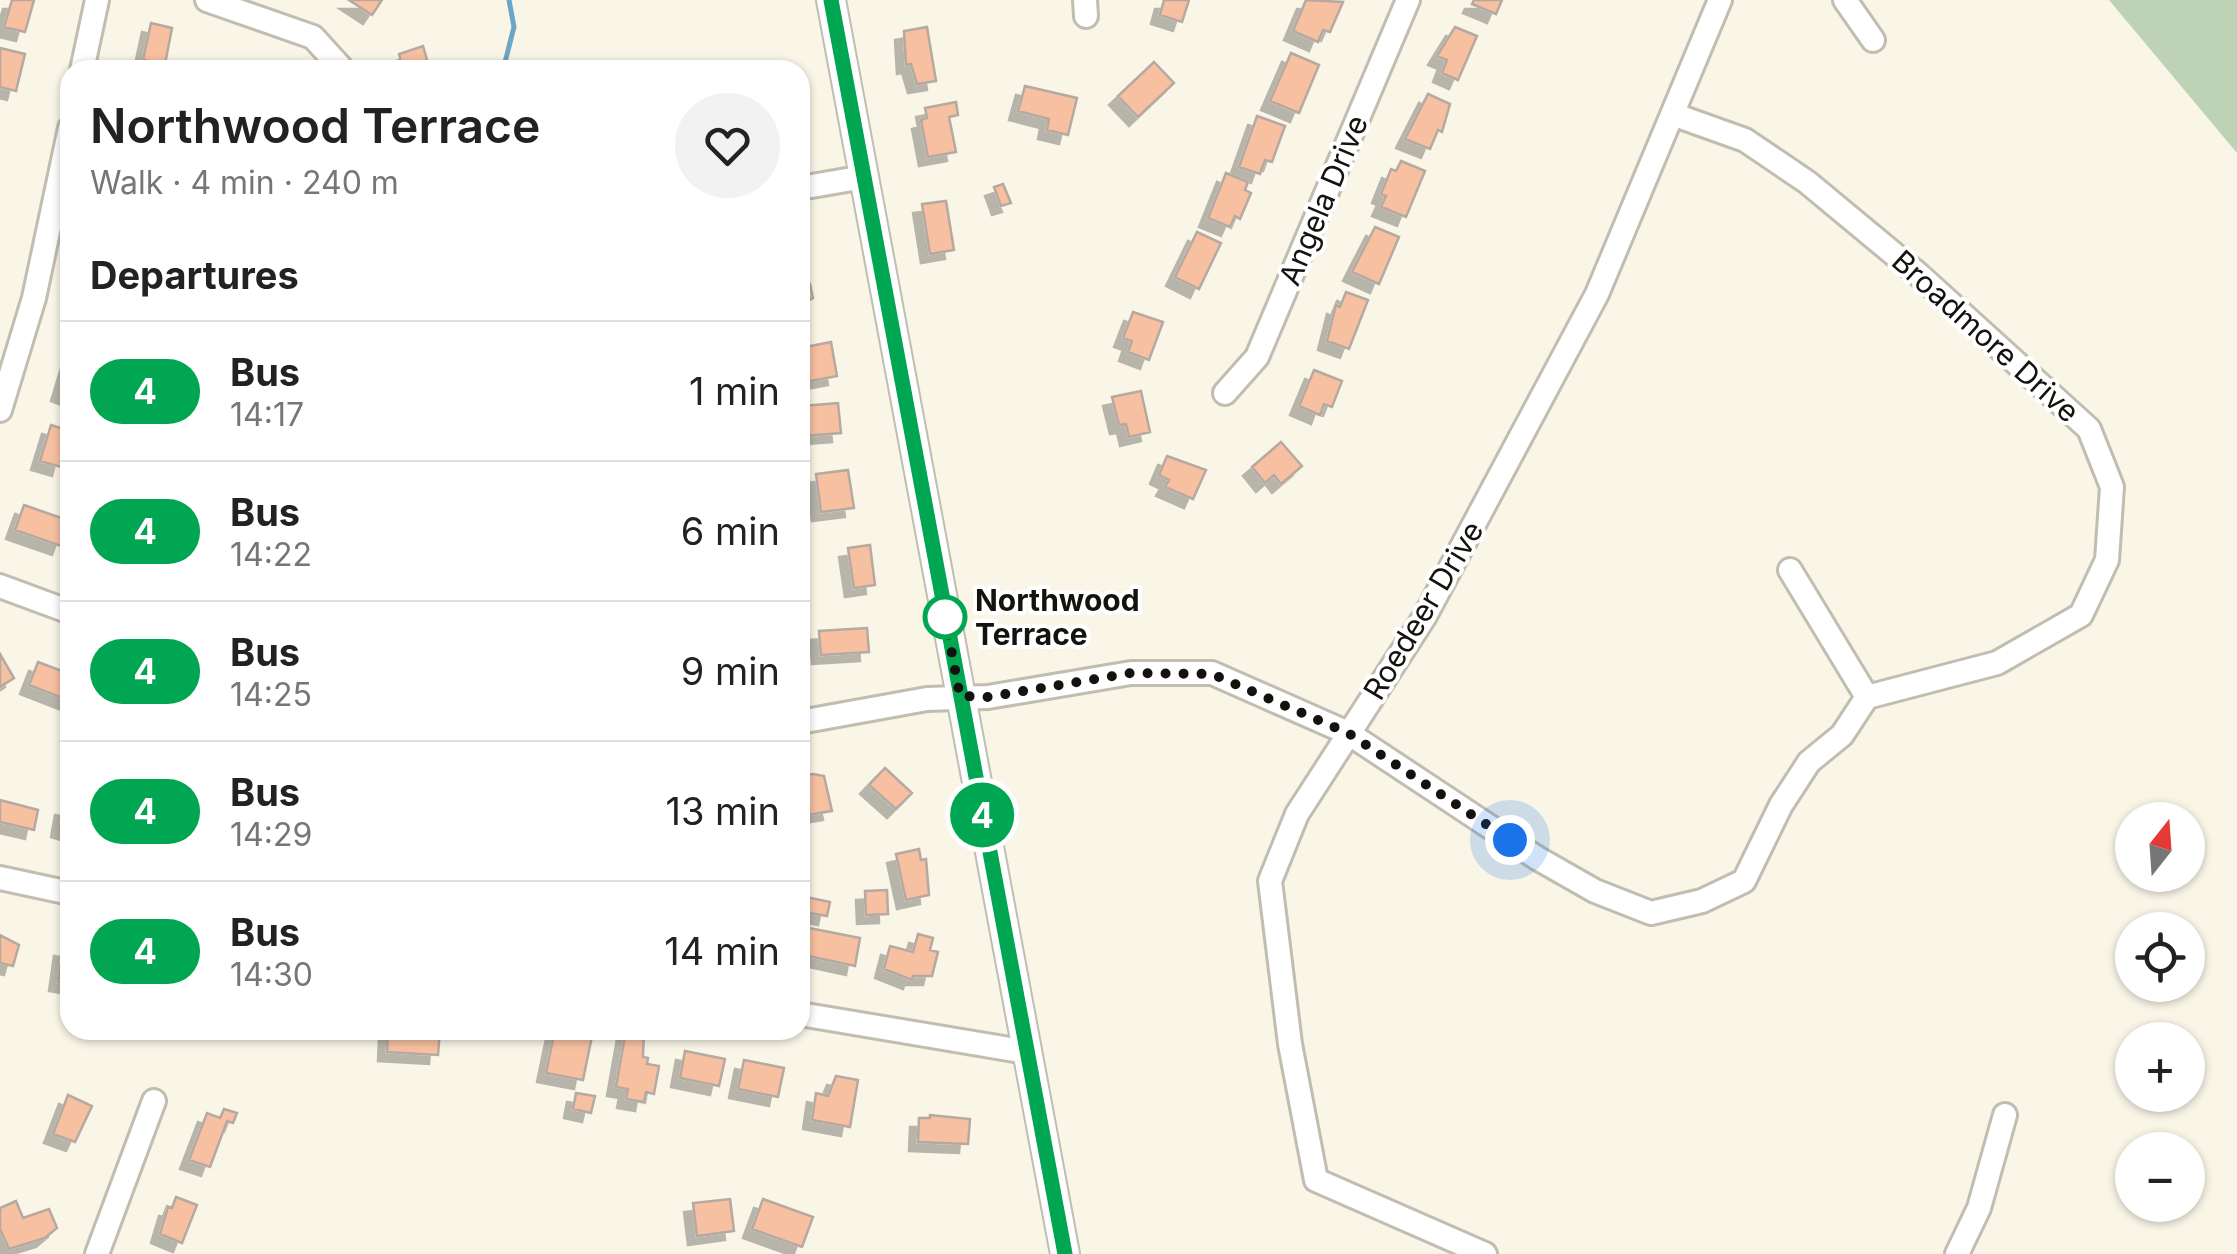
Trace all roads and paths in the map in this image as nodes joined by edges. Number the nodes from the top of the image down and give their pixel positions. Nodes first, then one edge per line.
1 (97, 0) edge
2 (207, 0) edge
3 (831, 0) edge
4 (1408, 0) edge
5 (1720, 0) edge
6 (1844, 0) edge
7 (1873, 40) dead end
8 (84, 60) edge
9 (335, 60) edge
10 (1675, 114) junction
11 (60, 175) edge
12 (864, 177) junction
13 (810, 186) edge
14 (1226, 393) dead end
15 (0, 410) edge
16 (1790, 570) dead end
17 (0, 586) edge
18 (60, 608) edge
19 (960, 696) junction
20 (1868, 697) junction
21 (810, 720) edge
22 (1348, 733) junction
23 (0, 878) edge
24 (60, 891) edge
25 (810, 1016) edge
26 (1028, 1052) junction
27 (154, 1101) dead end
28 (2005, 1115) dead end
29 (97, 1254) edge
30 (1065, 1254) edge
31 (1485, 1254) edge
32 (1958, 1254) edge

1 - 8 street
2 - 9 street
3 - 12 main road
4 - 14 street, Angela Drive
5 - 10 street, Roedeer Drive
6 - 7 street
10 - 20 street, Broadmore Drive
10 - 22 street, Roedeer Drive
11 - 15 street
12 - 13 street
12 - 19 main road
16 - 20 street
17 - 18 street
19 - 21 street
19 - 22 street
19 - 26 main road
20 - 22 street
22 - 31 street, Roedeer Drive
23 - 24 street
25 - 26 street
26 - 30 main road
27 - 29 street
28 - 32 street

